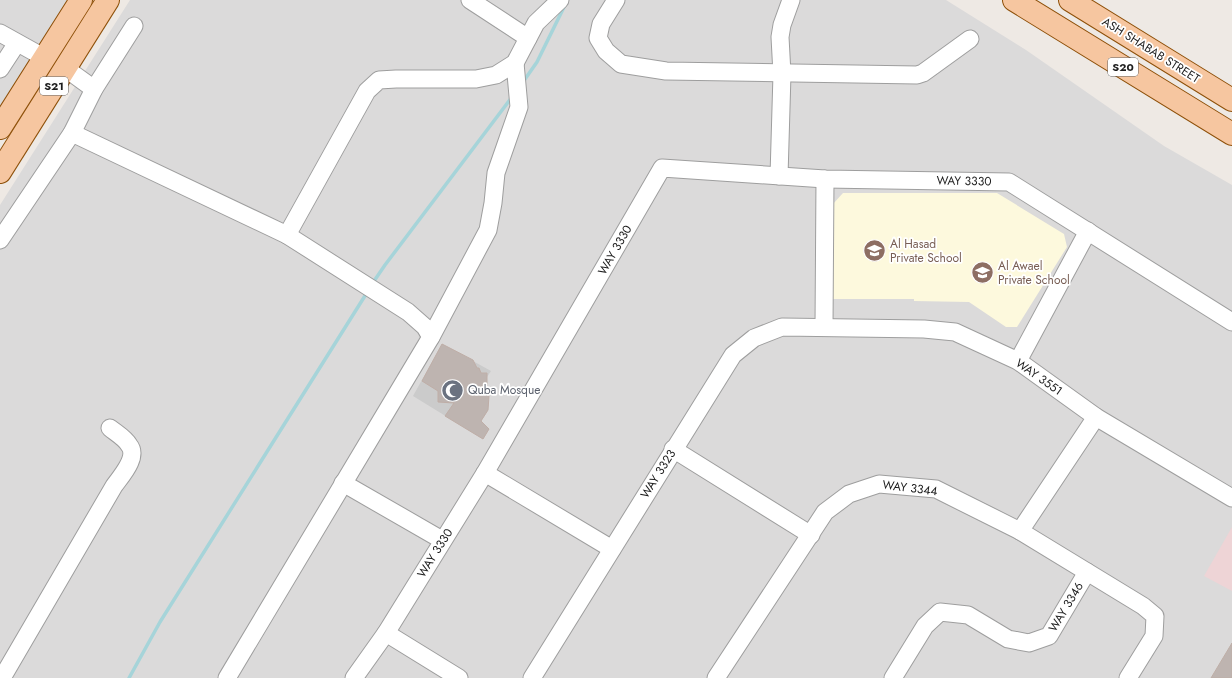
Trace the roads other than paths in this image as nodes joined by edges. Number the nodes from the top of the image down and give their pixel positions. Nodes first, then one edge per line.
1 (81, 0) edge
2 (108, 0) edge
3 (470, 0) edge
4 (560, 0) edge
5 (616, 0) edge
6 (791, 0) edge
7 (1014, 0) edge
8 (1070, 0) edge
9 (134, 26) dead end
10 (0, 33) edge
11 (528, 38) junction
12 (970, 39) dead end
13 (17, 43) junction
14 (44, 58) junction
15 (515, 63) junction
16 (65, 68) junction
17 (0, 69) edge
18 (782, 74) junction
19 (94, 89) junction
20 (1232, 100) edge
21 (0, 128) edge
22 (72, 133) junction
23 (1232, 134) edge
24 (0, 172) edge
25 (779, 176) junction
26 (825, 179) junction
27 (1088, 231) junction
28 (1, 235) edge
29 (287, 235) junction
30 (1232, 322) edge
31 (824, 327) junction
32 (431, 337) junction
33 (1018, 361) junction
34 (1096, 417) junction
35 (110, 428) dead end
36 (673, 449) junction
37 (485, 473) junction
38 (343, 483) junction
39 (1232, 498) edge
40 (1020, 530) junction
41 (811, 535) junction
42 (442, 540) junction
43 (612, 549) junction
44 (1087, 572) junction
45 (386, 633) junction
46 (2, 678) edge
47 (227, 678) edge
48 (354, 678) edge
49 (459, 678) edge
50 (532, 678) edge
51 (716, 678) edge
52 (892, 678) edge
53 (1128, 678) edge

1 - 14 main road, S21
2 - 16 main road, S21
3 - 11 street
4 - 11 street
5 - 18 street
6 - 18 street
7 - 23 main road, S20
8 - 20 main road, ASH SHABAB STREET / S20
9 - 19 street
10 - 13 street
11 - 15 street
12 - 18 street
13 - 14 street
13 - 17 street
14 - 21 main road, S21
15 - 29 street
15 - 32 street
16 - 19 street
16 - 24 main road, S21
18 - 25 street
19 - 22 street
22 - 28 street
22 - 29 street
25 - 26 street, WAY 3330
25 - 37 street, WAY 3330
26 - 27 street, WAY 3330
26 - 31 street
27 - 30 street, WAY 3330
27 - 33 street
29 - 32 street
31 - 33 street, WAY 3551
31 - 36 street, WAY 3323
32 - 38 street
33 - 34 street, WAY 3551
34 - 39 street, WAY 3551
34 - 40 street
35 - 46 street
36 - 41 street
36 - 43 street, WAY 3323
37 - 42 street, WAY 3330
37 - 43 street
38 - 42 street
38 - 47 street
40 - 41 street, WAY 3344
40 - 44 street, WAY 3344
41 - 51 street, WAY 3344
42 - 45 street, WAY 3330
43 - 50 street, WAY 3323
44 - 52 street, WAY 3346
44 - 53 street, WAY 3344
45 - 48 street, WAY 3330
45 - 49 street

